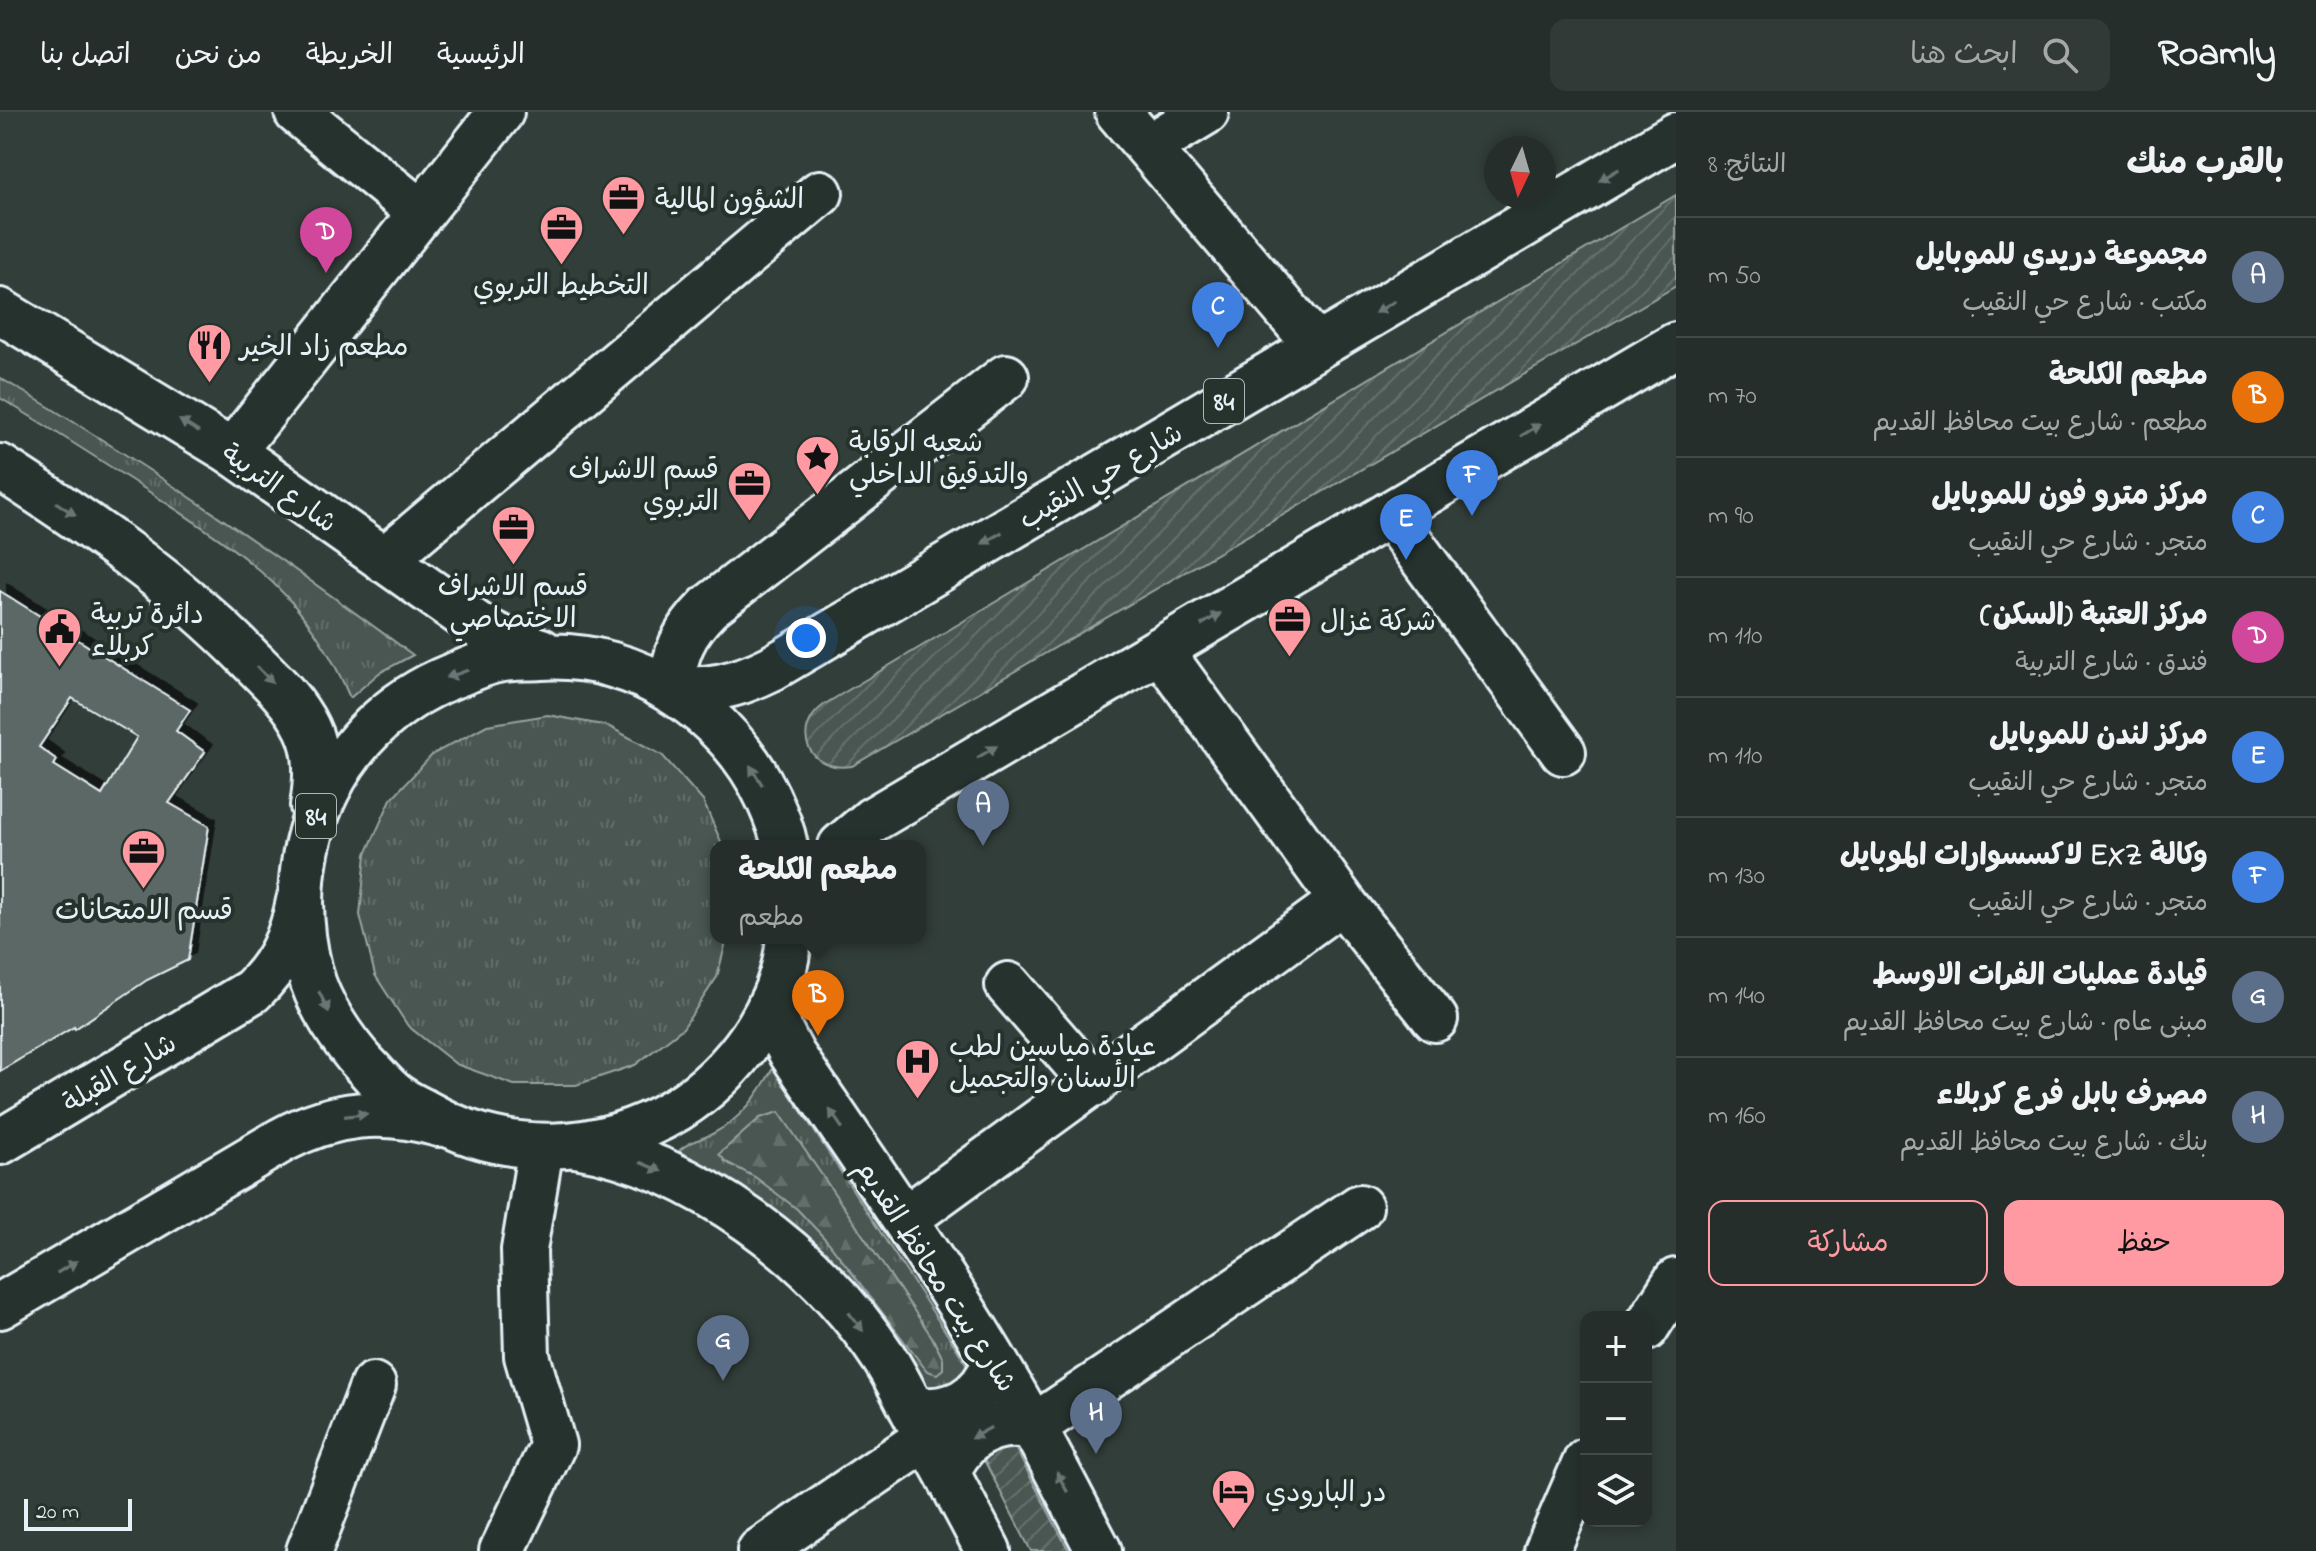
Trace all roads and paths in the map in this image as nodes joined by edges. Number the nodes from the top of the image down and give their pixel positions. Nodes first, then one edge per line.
1 (297, 112) edge
2 (501, 112) edge
3 (1118, 112) edge
4 (1206, 112) edge
5 (1676, 135) edge
6 (1148, 147) junction
7 (820, 193) dead end
8 (420, 212) junction
9 (0, 311) edge
10 (1676, 345) edge
11 (1317, 346) junction
12 (1006, 377) dead end
13 (232, 452) junction
14 (0, 467) edge
15 (1390, 514) junction
16 (384, 560) junction
17 (1160, 650) junction
18 (562, 656) junction
19 (670, 688) junction
20 (1563, 752) dead end
21 (310, 829) junction
22 (857, 833) edge
23 (784, 840) edge
24 (299, 901) junction
25 (1342, 901) junction
26 (790, 944) edge
27 (1008, 985) dead end
28 (771, 1003) junction
29 (1435, 1019) dead end
30 (1094, 1084) junction
31 (456, 1130) junction
32 (0, 1142) edge
33 (559, 1146) junction
34 (1360, 1207) dead end
35 (905, 1219) junction
36 (1676, 1281) edge
37 (0, 1306) edge
38 (1652, 1319) edge
39 (995, 1363) junction
40 (373, 1385) dead end
41 (1033, 1427) junction
42 (929, 1440) junction
43 (1580, 1475) edge
44 (309, 1551) edge
45 (502, 1551) edge
46 (760, 1551) edge
47 (988, 1551) edge
48 (1099, 1551) edge
49 (1547, 1551) edge

1 - 8 main road
2 - 8 main road
3 - 6 main road
4 - 6 main road
5 -> 11 main road, شارع حي النقيب / 84
6 - 11 main road
7 - 16 main road
8 - 13 main road
13 -> 9 main road, شارع التربية / 84
15 -> 10 main road
11 -> 19 main road, شارع حي النقيب / 84
12 - 19 main road
13 - 16 main road, شارع التربية / 84
14 -> 21 main road, 84
17 -> 15 main road
15 - 20 main road
16 - 18 main road, شارع التربية / 84
22 -> 17 main road
17 - 25 main road
18 - 19 main road, 84
18 -> 21 main road, 84
23 -> 19 main road, 84
21 - 24 main road, 84
24 -> 31 main road, 84
24 - 32 main road, شارع القبلة
25 - 29 main road
25 - 30 main road
26 - 28 main road, 84
27 - 30 main road
28 - 33 main road, 84
35 -> 28 main road, شارع بيت محافظ القديم
30 - 35 main road
31 - 33 main road, 84
37 -> 31 main road
33 -> 42 main road
33 - 45 main road
34 - 41 main road
35 - 39 main road, شارع بيت محافظ القديم
36 - 38 main road
39 - 41 main road, شارع بيت محافظ القديم
39 - 42 main road
40 - 44 main road
41 -> 42 main road
48 -> 41 main road, شارع بيت محافظ القديم
42 - 46 main road
42 - 47 main road
43 - 49 main road

